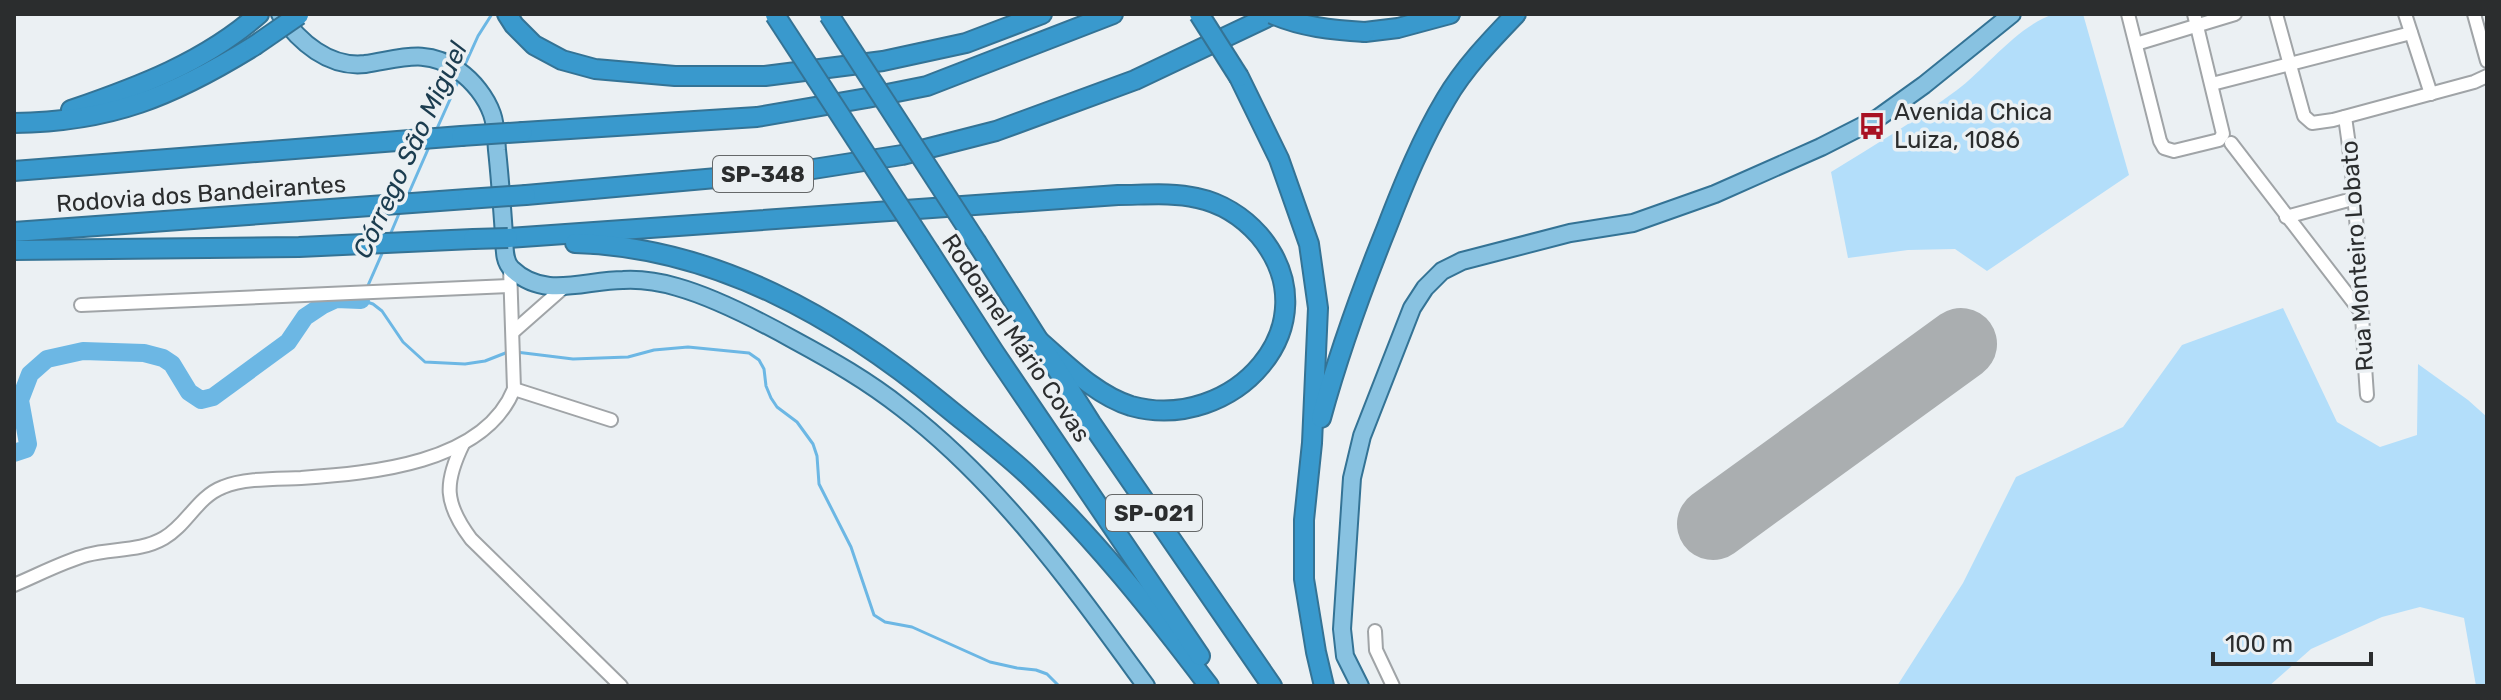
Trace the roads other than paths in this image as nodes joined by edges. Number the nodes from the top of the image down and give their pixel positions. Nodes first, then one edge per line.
1 (259, 14) edge
2 (293, 14) edge
3 (507, 14) edge
4 (775, 14) edge
5 (828, 14) edge
6 (1042, 14) edge
7 (1113, 14) edge
8 (1199, 14) edge
9 (1273, 14) edge
10 (1450, 14) edge
11 (1516, 14) edge
12 (2012, 14) edge
13 (2128, 14) edge
14 (2235, 14) edge
15 (2276, 14) edge
16 (2405, 14) edge
17 (2474, 14) edge
18 (2196, 20) edge
19 (2411, 33) junction
20 (2136, 44) junction
21 (2487, 61) edge
22 (2292, 63) junction
23 (2487, 76) edge
24 (2212, 84) junction
25 (2431, 94) junction
26 (2345, 117) junction
27 (14, 123) edge
28 (37, 123) junction
29 (2231, 143) dead end
30 (14, 171) edge
31 (2356, 198) junction
32 (2286, 217) junction
33 (14, 232) edge
34 (532, 239) junction
35 (14, 250) edge
36 (510, 268) junction
37 (509, 286) junction
38 (563, 288) junction
39 (81, 305) dead end
40 (2361, 312) junction
41 (513, 332) junction
42 (1037, 339) junction
43 (514, 389) junction
44 (2367, 395) dead end
45 (611, 420) dead end
46 (1312, 443) junction
47 (463, 444) junction
48 (14, 585) edge
49 (1375, 631) dead end
50 (621, 686) edge
51 (1146, 686) edge
52 (1209, 686) edge
53 (1220, 686) edge
54 (1272, 686) edge
55 (1324, 686) edge
56 (1360, 686) edge
57 (1393, 686) edge

1 - 28 highway
2 - 28 highway, bridge
2 - 36 main road
3 - 6 highway
4 - 53 highway, Rodoanel Mário Covas / SP-021, bridge
5 - 42 highway, Rodoanel Mário Covas / SP-021, bridge
7 - 30 highway, Rodovia dos Bandeirantes, bridge
8 - 46 highway, bridge
9 - 10 highway, bridge
9 - 33 highway, Rodovia dos Bandeirantes / SP-348, bridge
11 - 46 highway
12 - 56 main road
13 - 20 street
14 - 18 street
15 - 22 street
16 - 19 street
17 - 21 street
18 - 20 street
18 - 24 street
19 - 22 street
19 - 25 street
20 - 24 street
22 - 24 street
22 - 26 street
23 - 25 street
25 - 26 street
26 - 31 street, Rua Monteiro Lobato
27 - 28 highway
29 - 32 street
31 - 32 street
31 - 40 street, Rua Monteiro Lobato
32 - 40 street
34 - 35 highway, bridge
34 - 42 highway
34 - 52 highway
36 - 37 street
36 - 38 main road
37 - 39 street
37 - 41 street
38 - 41 street
38 - 51 main road
40 - 44 street, Rua Monteiro Lobato
41 - 43 street
42 - 54 highway, Rodoanel Mário Covas / SP-021
43 - 45 street
43 - 47 street
46 - 55 highway
47 - 48 street
47 - 50 street
49 - 57 street

